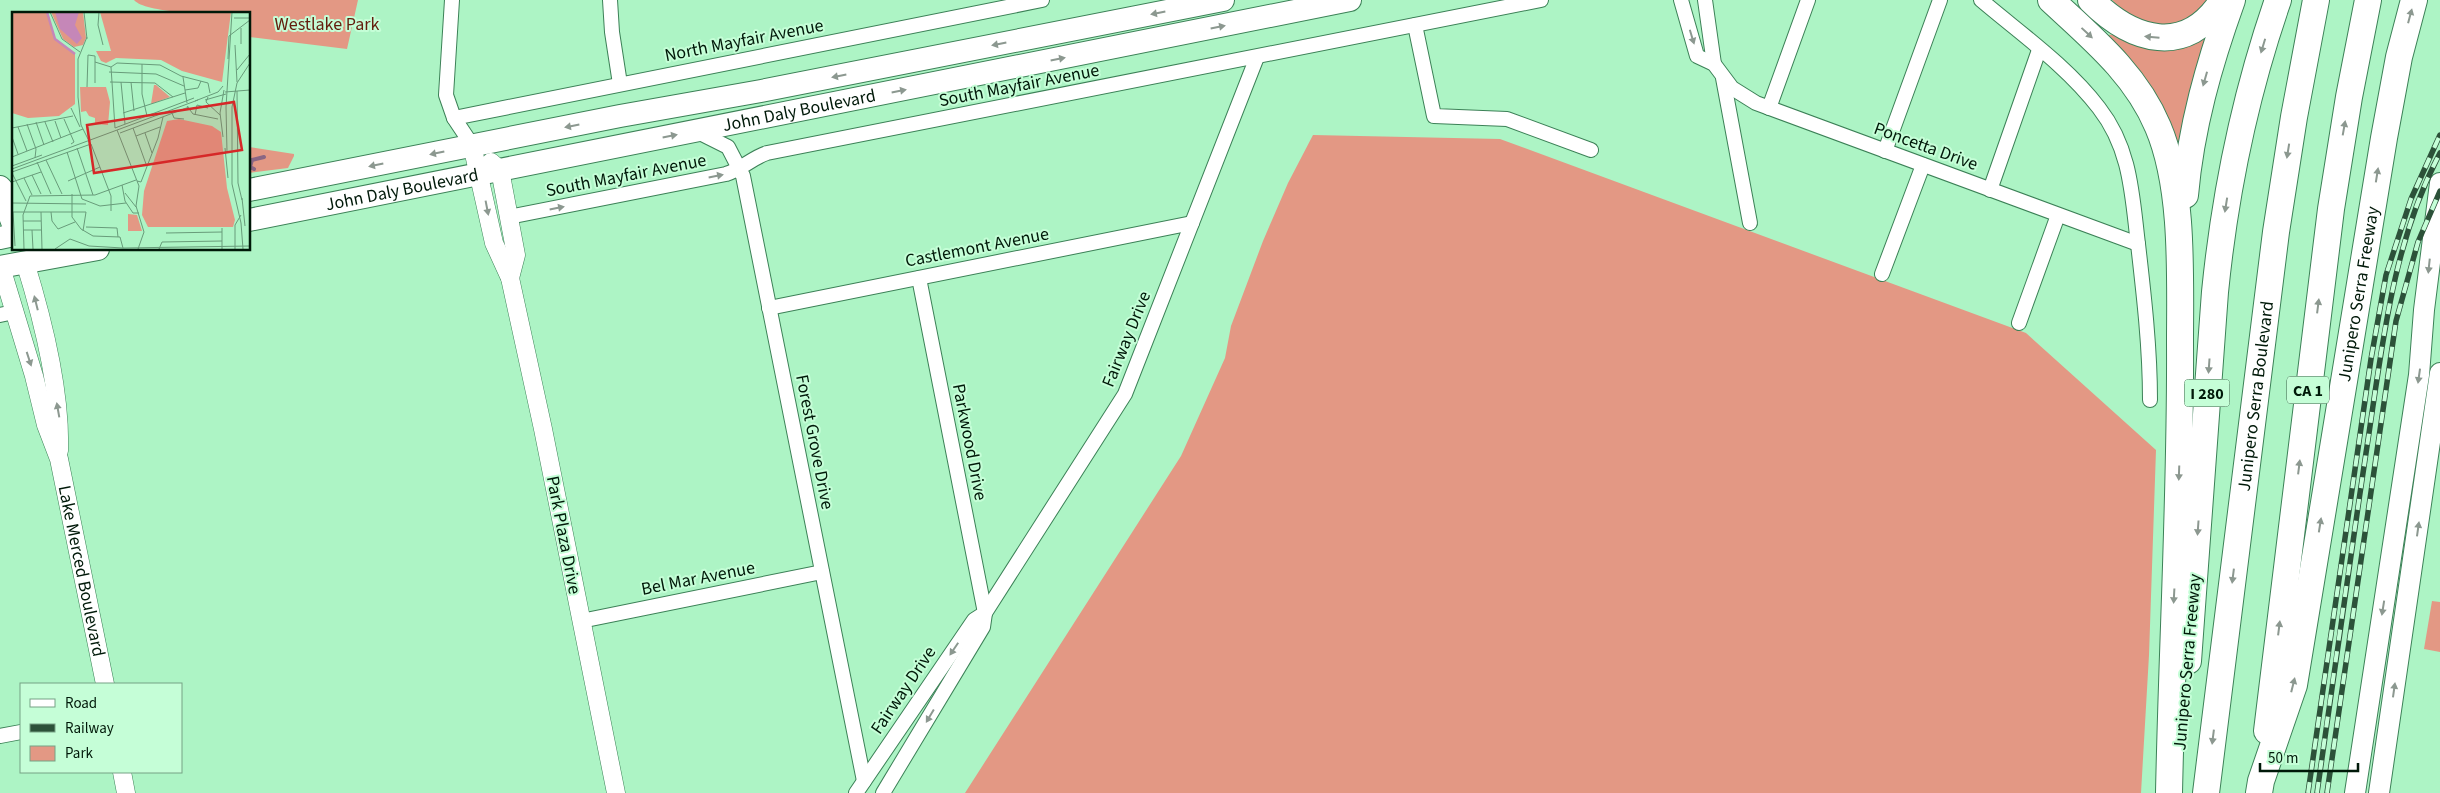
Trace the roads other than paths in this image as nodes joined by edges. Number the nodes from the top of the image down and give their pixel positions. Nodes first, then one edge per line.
1 (452, 0) edge
2 (610, 0) edge
3 (1042, 0) edge
4 (1223, 0) edge
5 (1350, 0) edge
6 (1541, 0) edge
7 (1681, 0) edge
8 (1705, 0) edge
9 (1808, 0) edge
10 (1940, 0) edge
11 (1981, 0) edge
12 (2051, 0) edge
13 (2090, 0) edge
14 (2223, 0) edge
15 (2232, 0) edge
16 (2278, 0) edge
17 (2316, 0) edge
18 (2368, 0) edge
19 (2414, 0) edge
20 (993, 5) edge
21 (1415, 25) junction
22 (2039, 50) junction
23 (1257, 57) junction
24 (1714, 64) junction
25 (1722, 77) junction
26 (620, 84) junction
27 (1769, 108) junction
28 (454, 118) junction
29 (697, 131) junction
30 (472, 145) junction
31 (1591, 150) dead end
32 (1885, 151) junction
33 (1923, 165) junction
34 (741, 170) junction
35 (490, 172) junction
36 (2440, 183) edge
37 (0, 187) edge
38 (250, 190) edge
39 (1990, 190) junction
40 (0, 192) edge
41 (12, 200) edge
42 (2058, 215) junction
43 (509, 217) junction
44 (250, 220) edge
45 (1192, 223) junction
46 (1750, 223) dead end
47 (12, 225) edge
48 (2138, 244) junction
49 (87, 250) edge
50 (22, 256) edge
51 (0, 266) edge
52 (1882, 274) dead end
53 (510, 278) junction
54 (919, 278) junction
55 (769, 308) junction
56 (7, 314) edge
57 (2180, 318) junction
58 (2019, 323) dead end
59 (2440, 373) edge
60 (2150, 400) dead end
61 (58, 458) junction
62 (822, 572) junction
63 (985, 612) junction
64 (581, 620) junction
65 (105, 683) edge
66 (20, 732) edge
67 (0, 736) edge
68 (122, 773) edge
69 (860, 787) edge
70 (2260, 787) edge
71 (126, 793) edge
72 (616, 793) edge
73 (884, 793) edge
74 (2169, 793) edge
75 (2177, 793) edge
76 (2206, 793) edge
77 (2355, 793) edge
78 (2379, 793) edge

1 - 28 street
2 - 26 street
3 - 20 street, North Mayfair Avenue
4 -> 30 main road, John Daly Boulevard
29 -> 5 main road, John Daly Boulevard
6 - 21 street, South Mayfair Avenue
7 -> 24 street, Poncetta Drive
8 - 24 street, Poncetta Drive
9 - 27 street
10 - 32 street
11 - 22 street
12 -> 57 highway
14 -> 13 highway
15 -> 57 highway
16 -> 75 highway, Junipero Serra Freeway / I 280
17 -> 76 highway, Junipero Serra Boulevard
70 -> 18 highway, CA 1
70 -> 19 highway, Junipero Serra Freeway
20 - 26 street, North Mayfair Avenue
21 - 23 street, South Mayfair Avenue
21 - 31 street
22 - 39 street
22 - 48 street
23 - 34 street, South Mayfair Avenue
23 - 45 street, Fairway Drive
24 - 25 street, Poncetta Drive
25 - 27 street, Poncetta Drive
25 - 46 street
26 - 28 street, North Mayfair Avenue
27 - 32 street, Poncetta Drive
28 - 30 street
29 - 34 street, Forest Grove Drive
35 -> 29 main road, John Daly Boulevard
30 - 35 street, Park Plaza Drive
30 -> 38 main road, John Daly Boulevard
32 - 33 street, Poncetta Drive
33 - 39 street, Poncetta Drive
33 - 52 street
43 -> 34 street, South Mayfair Avenue
34 - 55 street, Forest Grove Drive
35 - 43 street, Park Plaza Drive
35 - 44 main road, John Daly Boulevard
35 -> 53 street, Park Plaza Drive
36 -> 77 main road
37 - 41 main road
39 - 42 street, Poncetta Drive
40 - 47 main road
42 - 48 street, Poncetta Drive
42 - 58 street
43 - 53 street, Park Plaza Drive
45 - 54 street, Castlemont Avenue
45 - 63 street, Fairway Drive
48 - 60 street
49 - 50 main road
50 - 51 main road
61 -> 50 street, Lake Merced Boulevard
51 - 56 street, Lake Merced Boulevard
53 - 64 street, Park Plaza Drive
54 - 55 street, Castlemont Avenue
54 - 63 street, Parkwood Drive
55 - 62 street, Forest Grove Drive
56 -> 61 street, Lake Merced Boulevard
57 -> 74 highway
78 -> 59 main road
61 - 65 street, Lake Merced Boulevard
62 - 64 street, Bel Mar Avenue
62 - 69 street, Forest Grove Drive
63 -> 69 street, Fairway Drive
63 -> 73 street, Fairway Drive
64 - 72 street, Park Plaza Drive
66 - 67 street
68 - 71 street

